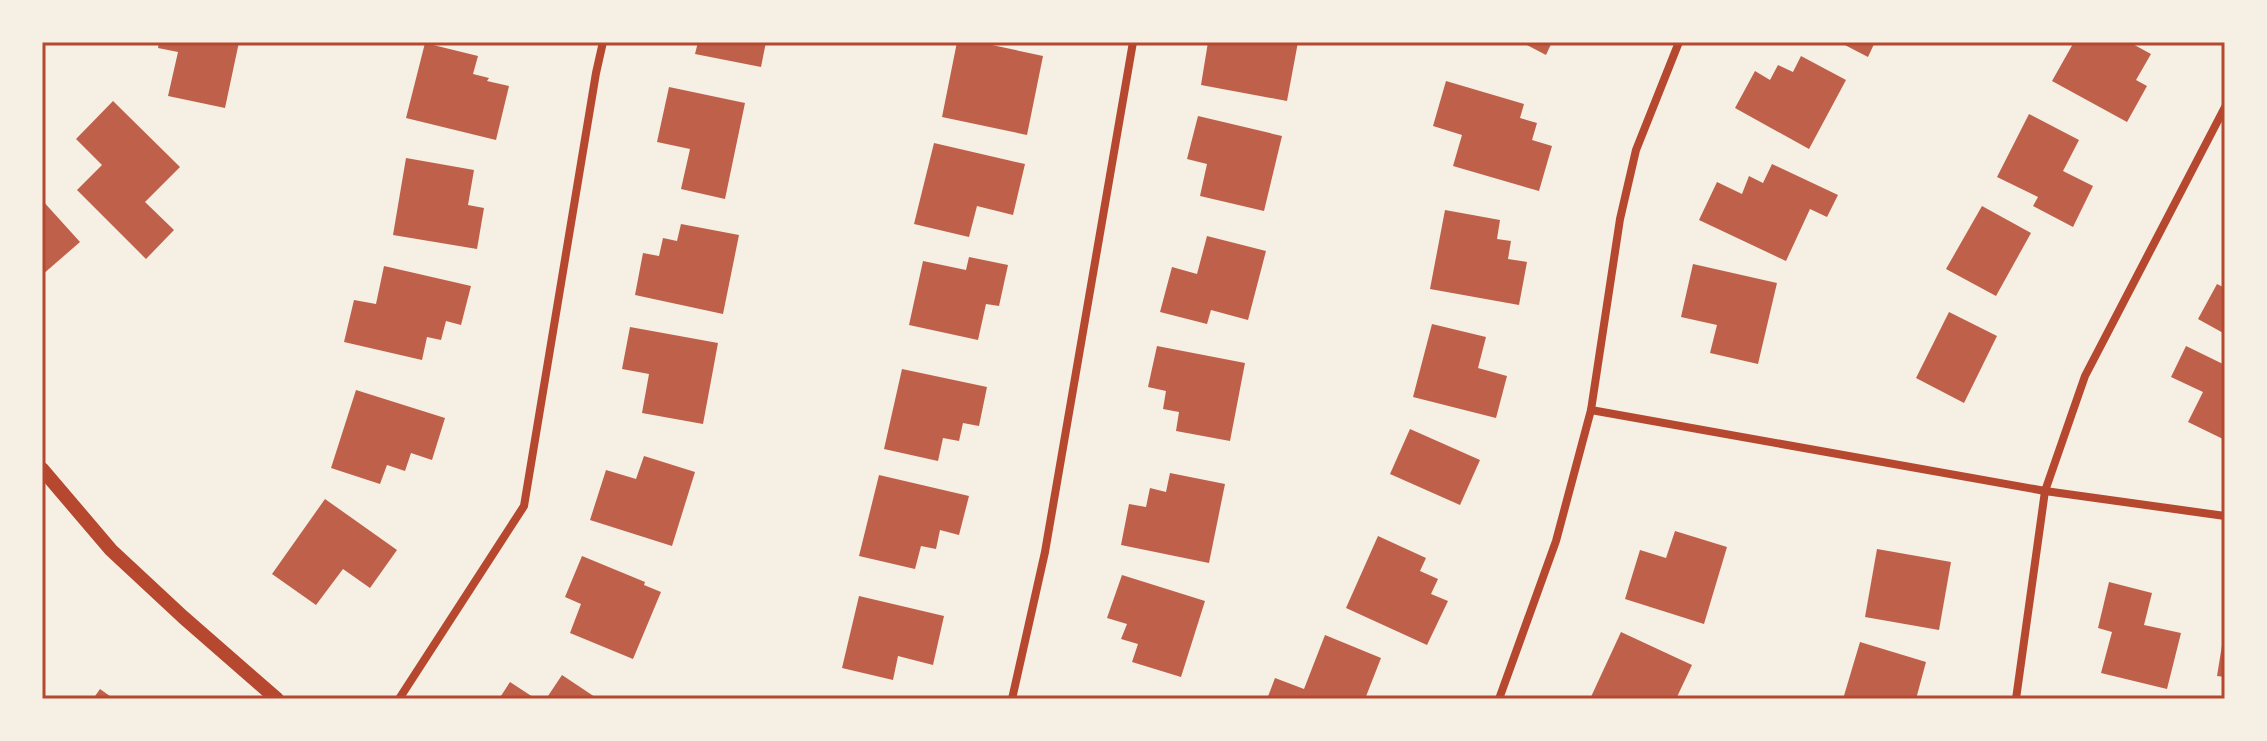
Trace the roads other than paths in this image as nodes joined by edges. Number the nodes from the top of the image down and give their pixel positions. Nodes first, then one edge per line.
1 (603, 42) edge
2 (1133, 42) edge
3 (1679, 42) edge
4 (2225, 107) edge
5 (1591, 410) junction
6 (42, 469) edge
7 (2045, 491) junction
8 (2225, 516) edge
9 (277, 699) edge
10 (399, 699) edge
11 (1012, 699) edge
12 (1499, 699) edge
13 (2016, 699) edge

1 - 10 street
2 - 11 street
3 - 5 street
4 - 7 street
5 - 7 street
5 - 12 street
6 - 9 street
7 - 8 street
7 - 13 street

